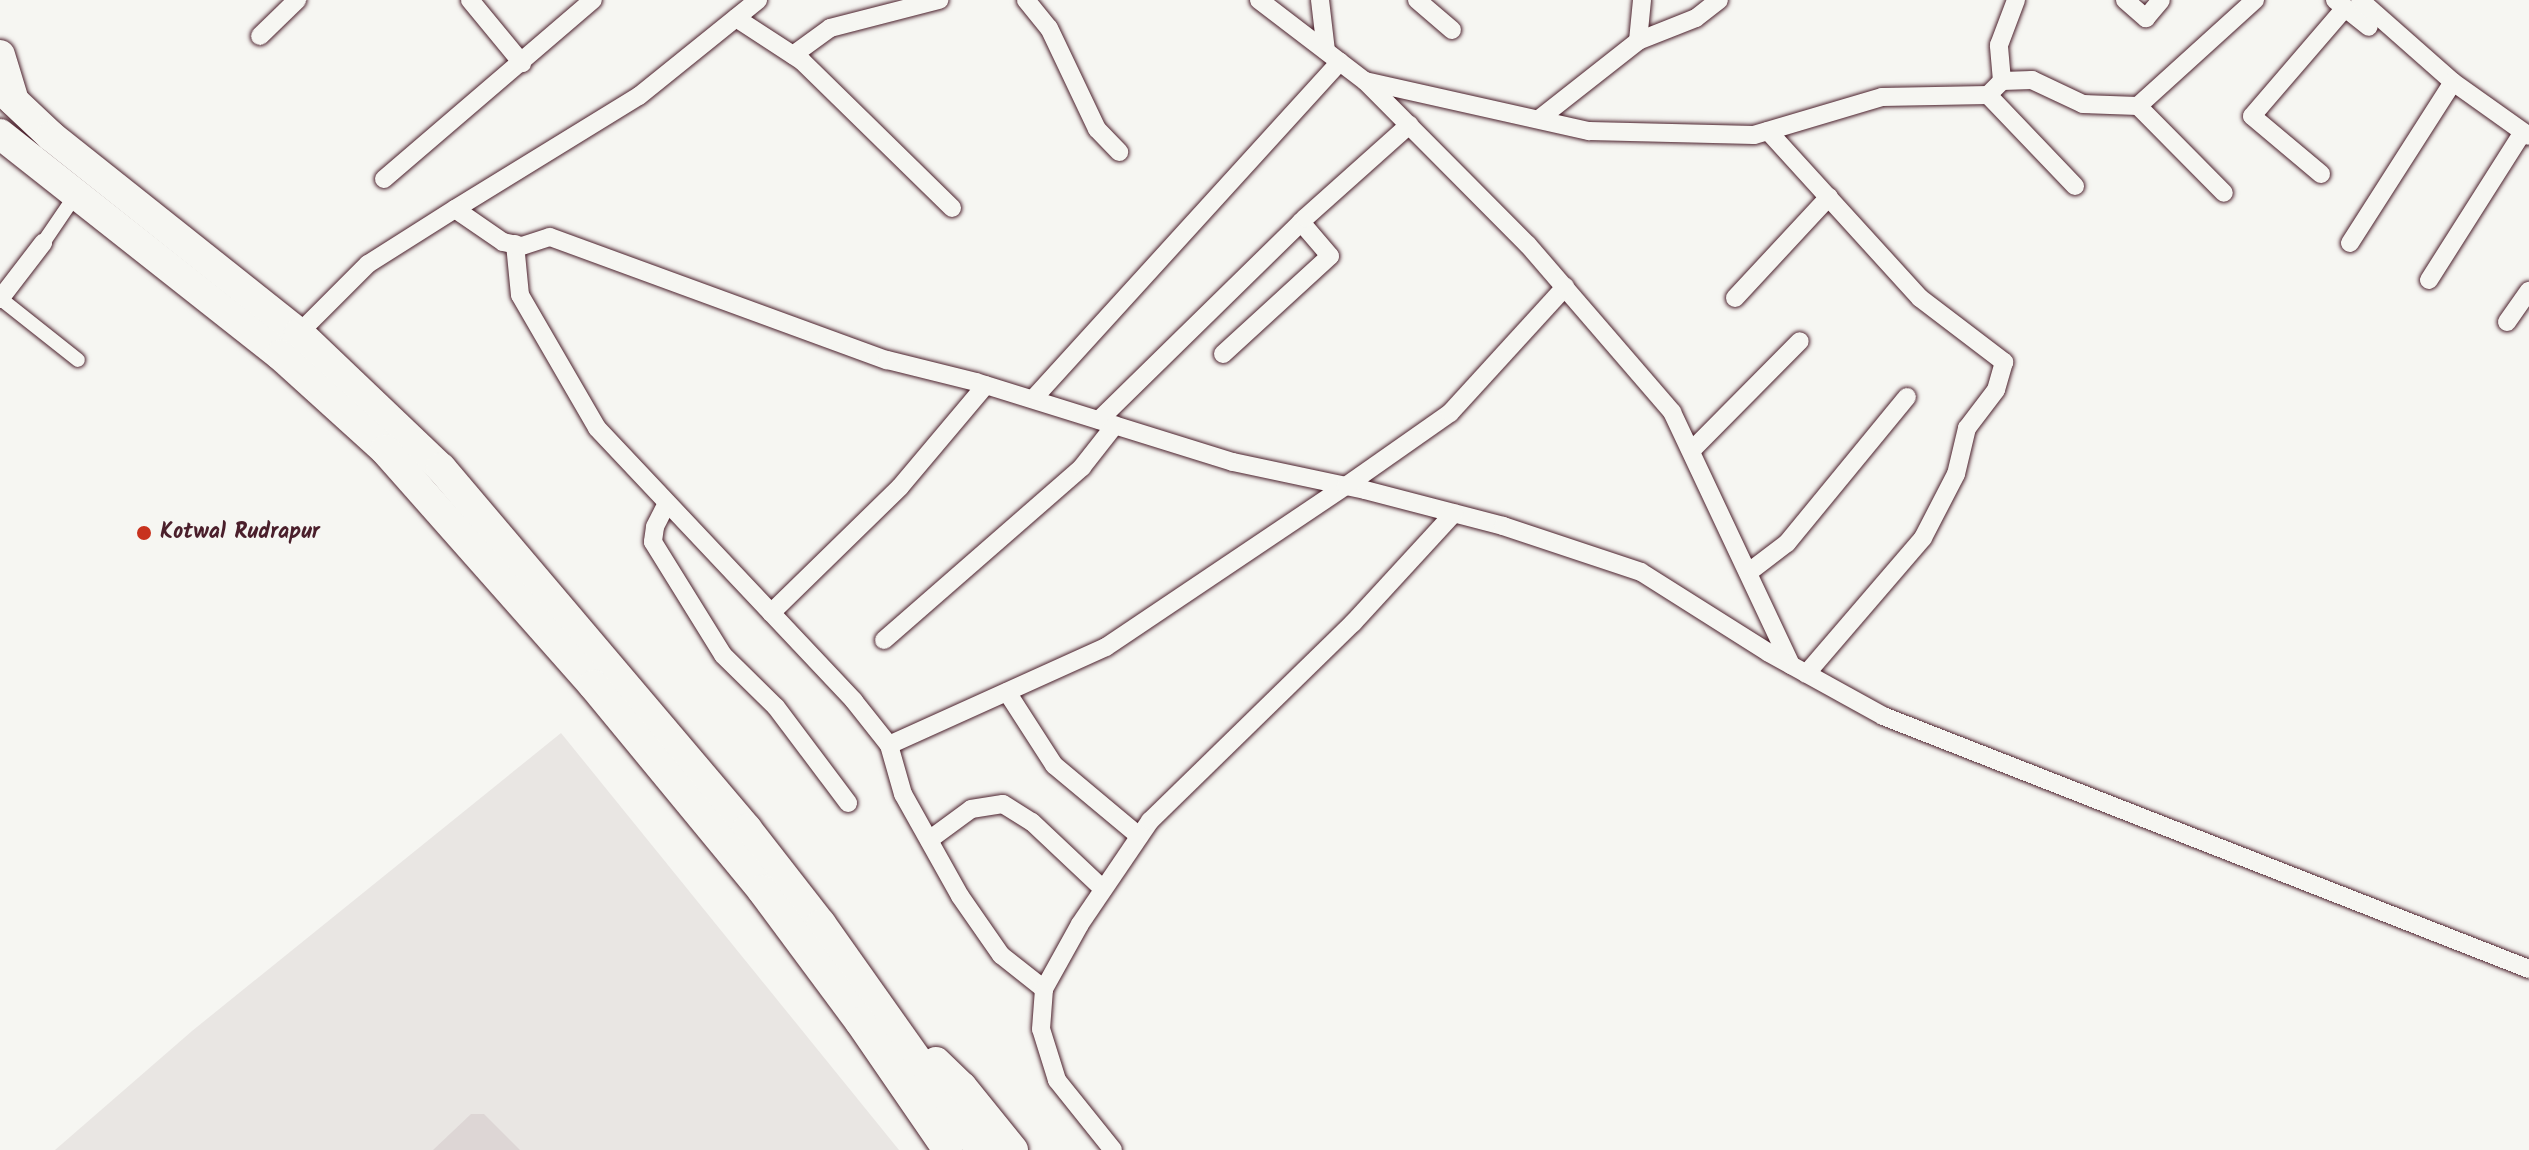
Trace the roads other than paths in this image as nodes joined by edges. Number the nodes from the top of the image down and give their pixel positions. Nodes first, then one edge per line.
1 (297, 0) edge
2 (470, 0) edge
3 (593, 0) edge
4 (758, 0) edge
5 (939, 0) edge
6 (1026, 0) edge
7 (1259, 0) edge
8 (1320, 0) edge
9 (1417, 0) edge
10 (1642, 0) edge
11 (1719, 0) edge
12 (2016, 0) edge
13 (2125, 0) edge
14 (2161, 0) edge
15 (2346, 3) edge
16 (2241, 4) edge
17 (736, 18) junction
18 (2369, 27) dead end
19 (1452, 30) dead end
20 (260, 36) dead end
21 (1638, 41) junction
22 (0, 55) edge
23 (793, 55) junction
24 (1333, 56) junction
25 (522, 63) junction
26 (1365, 81) junction
27 (2002, 81) junction
28 (2453, 82) junction
29 (7, 95) edge
30 (1988, 95) junction
31 (2138, 106) junction
32 (1539, 119) junction
33 (1409, 125) junction
34 (1768, 131) junction
35 (0, 134) edge
36 (2526, 134) edge
37 (1119, 152) dead end
38 (13, 154) edge
39 (2321, 174) dead end
40 (384, 179) dead end
41 (2075, 186) dead end
42 (2224, 193) dead end
43 (75, 196) junction
44 (1829, 197) junction
45 (952, 208) dead end
46 (455, 209) junction
47 (1301, 222) junction
48 (43, 243) joint
49 (2350, 243) dead end
50 (515, 244) junction
51 (2429, 280) dead end
52 (1565, 287) junction
53 (2529, 291) edge
54 (1735, 298) dead end
55 (0, 299) edge
56 (2507, 322) dead end
57 (1800, 341) dead end
58 (290, 344) junction
59 (1223, 354) dead end
60 (78, 360) dead end
61 (986, 385) junction
62 (1907, 397) dead end
63 (1033, 399) junction
64 (1107, 422) junction
65 (1692, 450) junction
66 (1346, 486) junction
67 (667, 503) junction
68 (1454, 513) junction
69 (1749, 572) junction
70 (771, 613) junction
71 (884, 640) dead end
72 (1799, 670) junction
73 (1007, 692) junction
74 (889, 745) junction
75 (848, 803) dead end
76 (1139, 836) junction
77 (929, 840) junction
78 (1103, 889) junction
79 (2529, 969) edge
80 (1044, 989) junction
81 (870, 1014) junction
82 (1102, 1146) edge
83 (948, 1150) edge
84 (981, 1150) edge
85 (1013, 1150) edge

1 - 20 street
2 - 25 street
3 - 25 street
4 - 17 street
5 - 23 street
6 - 37 street
7 - 24 street
8 - 24 street
9 - 19 street
10 - 21 street
11 - 21 street
12 - 27 street
13 - 14 street
15 - 18 street
15 - 28 street
15 - 39 street
16 - 31 street
17 - 23 street
17 - 46 street
21 - 32 street
22 - 29 highway
23 - 45 street
24 - 26 street
24 - 63 street
25 - 40 street
26 - 32 street
26 - 33 street
27 - 30 street
27 - 31 street
28 - 36 street
28 - 49 street
29 - 58 highway
30 - 34 street
30 - 41 street
31 - 42 street
32 - 34 street
33 - 47 street
33 - 52 street
34 - 44 street
35 - 38 highway
36 - 51 street
38 - 43 highway
43 - 48 street
43 - 58 highway
44 - 54 street
44 - 72 street
46 - 50 street
46 - 58 street
47 - 59 street
47 - 64 street
48 - 55 street
50 - 61 street
50 - 67 street
52 - 65 street
52 - 66 street
53 - 56 street
55 - 60 street
57 - 65 street
58 - 81 highway
61 - 63 street
61 - 70 street
62 - 69 street
63 - 64 street
64 - 66 street
64 - 71 street
65 - 69 street
66 - 68 street
66 - 73 street
67 - 70 street
67 - 75 street
68 - 72 street
68 - 76 street
69 - 72 street
70 - 74 street
72 - 79 street
73 - 74 street
73 - 76 street
74 - 77 street
76 - 78 street
77 - 78 street
77 - 80 street
78 - 80 street
80 - 82 street
81 - 83 highway
81 - 84 highway
81 - 85 highway

